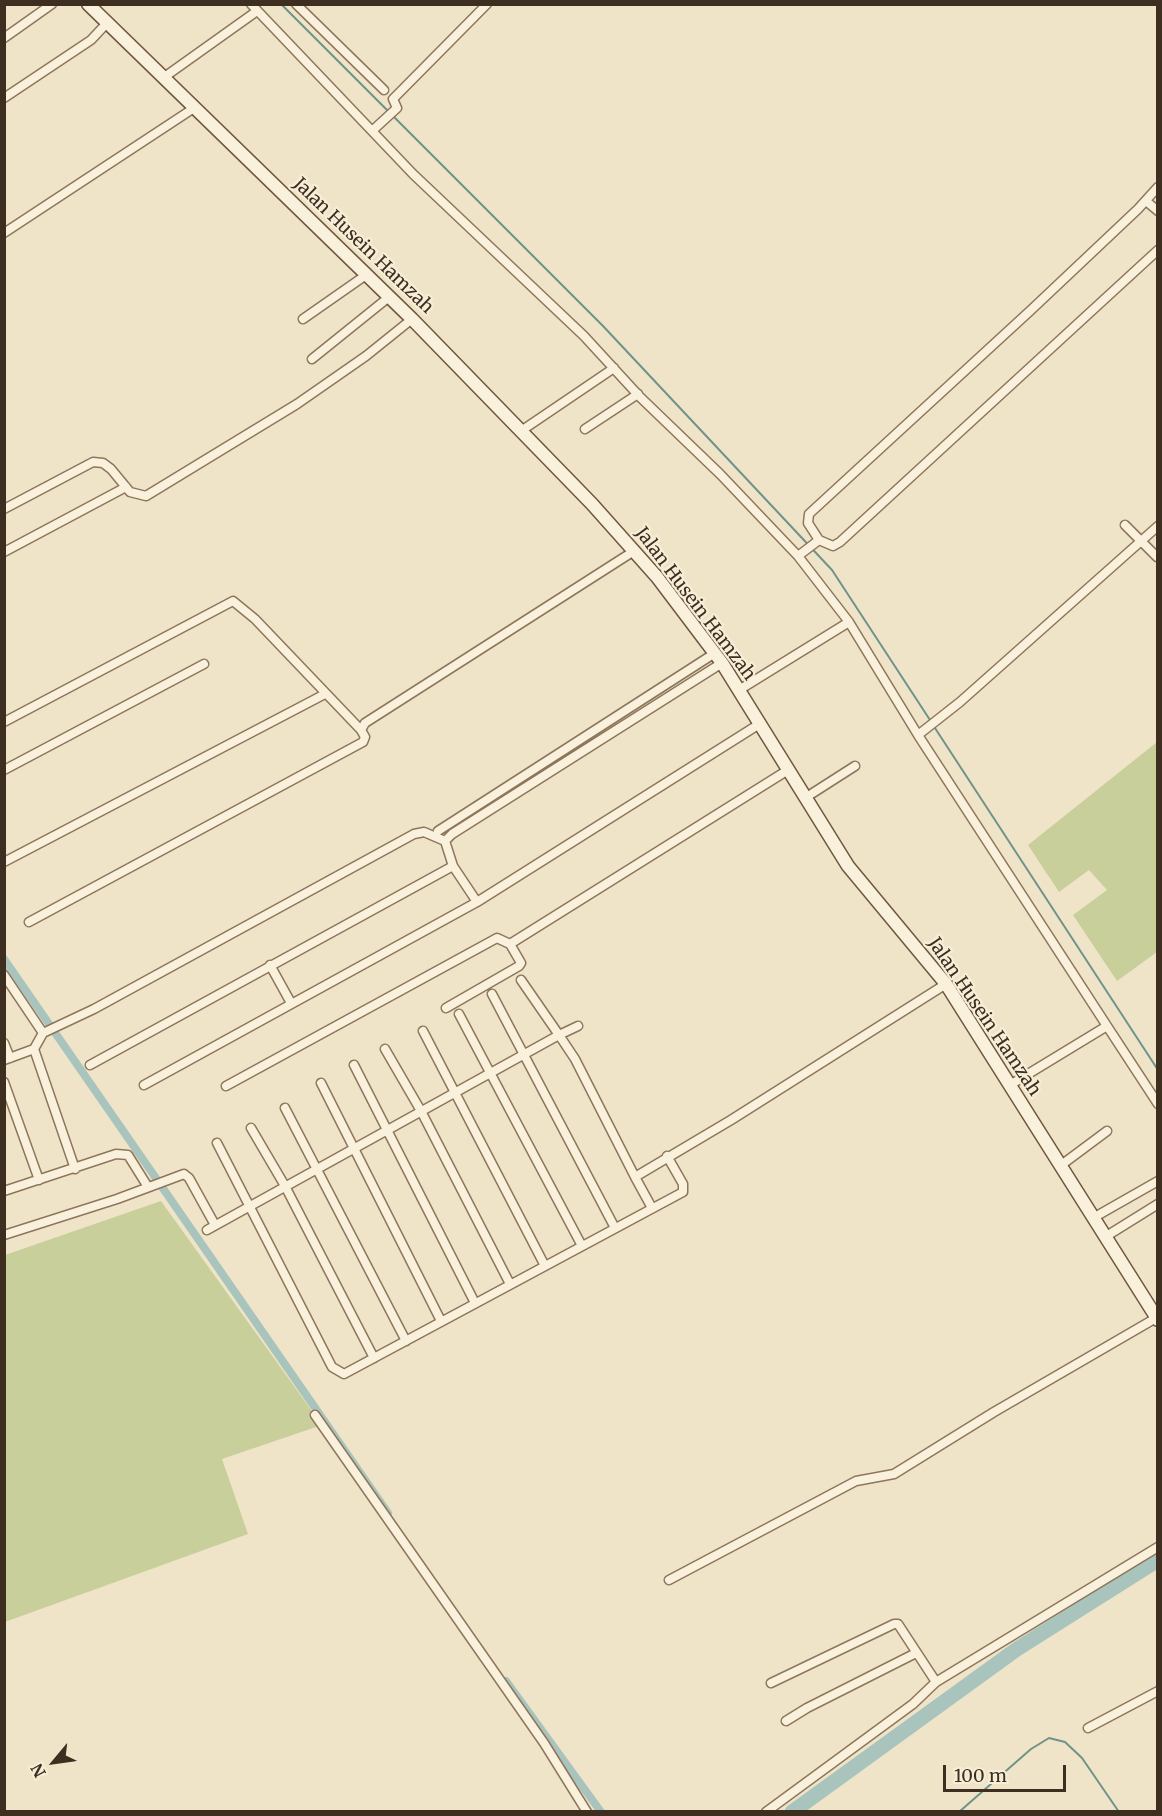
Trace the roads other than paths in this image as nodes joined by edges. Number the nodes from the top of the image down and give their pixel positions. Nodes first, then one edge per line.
1 (52, 4) edge
2 (88, 4) edge
3 (296, 4) edge
4 (487, 4) edge
5 (255, 7) edge
6 (107, 23) junction
7 (4, 38) edge
8 (163, 78) junction
9 (384, 90) dead end
10 (4, 98) edge
11 (194, 108) junction
12 (375, 128) junction
13 (1158, 187) edge
14 (1146, 201) junction
15 (1158, 211) edge
16 (4, 233) edge
17 (1158, 250) edge
18 (366, 275) junction
19 (389, 297) junction
20 (412, 318) junction
21 (303, 319) dead end
22 (312, 359) dead end
23 (614, 368) junction
24 (638, 394) junction
25 (585, 429) dead end
26 (521, 431) junction
27 (126, 487) junction
28 (4, 509) edge
29 (1125, 525) dead end
30 (1158, 526) edge
31 (1141, 540) junction
32 (818, 541) junction
33 (634, 551) junction
34 (4, 552) edge
35 (800, 555) junction
36 (1157, 557) edge
37 (849, 622) junction
38 (718, 658) junction
39 (204, 663) dead end
40 (739, 690) junction
41 (325, 694) junction
42 (634, 705) junction
43 (641, 715) junction
44 (4, 722) edge
45 (761, 723) junction
46 (361, 730) junction
47 (920, 733) junction
48 (855, 766) dead end
49 (4, 770) edge
50 (788, 770) junction
51 (805, 798) junction
52 (459, 817) junction
53 (464, 826) junction
54 (438, 831) dead end
55 (445, 842) junction
56 (4, 862) edge
57 (453, 866) junction
58 (477, 902) junction
59 (29, 922) dead end
60 (510, 944) junction
61 (270, 965) junction
62 (4, 975) edge
63 (521, 980) dead end
64 (946, 984) junction
65 (492, 994) dead end
66 (291, 1003) junction
67 (446, 1008) dead end
68 (459, 1014) dead end
69 (578, 1026) dead end
70 (1107, 1026) junction
71 (423, 1031) dead end
72 (44, 1033) junction
73 (559, 1035) junction
74 (4, 1042) edge
75 (34, 1049) junction
76 (385, 1049) dead end
77 (524, 1053) junction
78 (8, 1059) edge
79 (90, 1065) dead end
80 (354, 1065) dead end
81 (490, 1072) junction
82 (4, 1082) edge
83 (321, 1083) dead end
84 (144, 1085) dead end
85 (1010, 1085) junction
86 (226, 1086) dead end
87 (455, 1092) junction
88 (1158, 1104) edge
89 (285, 1108) dead end
90 (421, 1112) junction
91 (251, 1128) dead end
92 (387, 1130) junction
93 (1107, 1131) dead end
94 (216, 1143) dead end
95 (352, 1149) junction
96 (667, 1156) junction
97 (1060, 1166) junction
98 (318, 1168) junction
99 (75, 1169) junction
100 (635, 1177) junction
101 (39, 1180) junction
102 (1158, 1181) edge
103 (151, 1186) junction
104 (285, 1186) junction
105 (4, 1191) edge
106 (1158, 1204) edge
107 (249, 1206) junction
108 (652, 1208) junction
109 (1093, 1218) junction
110 (215, 1224) junction
111 (615, 1228) junction
112 (207, 1230) dead end
113 (4, 1235) edge
114 (1105, 1237) junction
115 (582, 1246) junction
116 (544, 1266) junction
117 (510, 1284) junction
118 (475, 1303) junction
119 (1157, 1319) edge
120 (441, 1321) junction
121 (406, 1341) junction
122 (374, 1358) junction
123 (315, 1415) dead end
124 (1158, 1547) edge
125 (669, 1580) dead end
126 (916, 1653) junction
127 (936, 1682) junction
128 (771, 1683) dead end
129 (1158, 1691) edge
130 (786, 1721) dead end
131 (1088, 1728) dead end
132 (587, 1812) edge
133 (766, 1812) edge

1 - 7 street
2 - 6 street, Jalan Husein Hamzah
3 - 9 street
4 - 12 street
5 - 8 street
5 - 12 street
6 - 8 street, Jalan Husein Hamzah
6 - 10 street
8 - 11 street, Jalan Husein Hamzah
11 - 16 street
11 - 18 street, Jalan Husein Hamzah
12 - 23 street
13 - 14 street
14 - 15 street
14 - 32 street
17 - 32 street
18 - 19 street, Jalan Husein Hamzah
18 - 21 street
19 - 20 street, Jalan Husein Hamzah
19 - 22 street
20 - 26 street, Jalan Husein Hamzah
20 - 27 street
23 - 24 street
23 - 26 street
24 - 25 street
24 - 35 street
26 - 33 street, Jalan Husein Hamzah
27 - 28 street
27 - 34 street
29 - 31 street
30 - 31 street
31 - 36 street
31 - 47 street
32 - 35 street
33 - 38 street, Jalan Husein Hamzah
33 - 46 street
35 - 37 street
37 - 40 street
37 - 47 street
38 - 40 street, Jalan Husein Hamzah
38 - 42 street
38 - 43 street
39 - 49 street
40 - 45 street, Jalan Husein Hamzah
41 - 44 street
41 - 46 street
41 - 56 street
42 - 43 street
42 - 52 street
43 - 53 street
45 - 50 street, Jalan Husein Hamzah
45 - 58 street
46 - 59 street
47 - 70 street
48 - 51 street
50 - 51 street, Jalan Husein Hamzah
50 - 60 street
51 - 64 street, Jalan Husein Hamzah
52 - 53 street
52 - 54 street
53 - 55 street
55 - 57 street
55 - 72 street
57 - 58 street
57 - 61 street
58 - 66 street
60 - 67 street
60 - 86 street
61 - 66 street
61 - 79 street
62 - 72 street
63 - 73 street
64 - 85 street, Jalan Husein Hamzah
64 - 96 street
65 - 77 street
66 - 84 street
68 - 81 street
69 - 73 street
70 - 85 street
70 - 88 street
71 - 87 street
72 - 75 street
73 - 77 street
73 - 100 street
74 - 78 street
75 - 78 street
75 - 99 street
76 - 90 street
77 - 81 street
77 - 111 street
80 - 92 street
81 - 87 street
81 - 115 street
82 - 101 street
83 - 95 street
85 - 97 street, Jalan Husein Hamzah
87 - 90 street
87 - 116 street
89 - 98 street
90 - 92 street
90 - 117 street
91 - 104 street
92 - 95 street
92 - 118 street
93 - 97 street
94 - 107 street
95 - 98 street
95 - 120 street
96 - 100 street
96 - 108 street
97 - 109 street, Jalan Husein Hamzah
98 - 104 street
98 - 121 street
99 - 101 street
99 - 103 street
100 - 108 street
101 - 105 street
102 - 109 street
103 - 110 street
103 - 113 street
104 - 107 street
104 - 122 street
106 - 114 street
107 - 110 street
107 - 122 street
108 - 111 street
109 - 114 street, Jalan Husein Hamzah
110 - 112 street
111 - 115 street
114 - 119 street, Jalan Husein Hamzah
115 - 116 street
116 - 117 street
117 - 118 street
118 - 120 street
119 - 125 street
120 - 121 street
121 - 122 street
123 - 132 street
124 - 127 street
126 - 127 street
126 - 128 street
126 - 130 street
127 - 133 street
129 - 131 street

